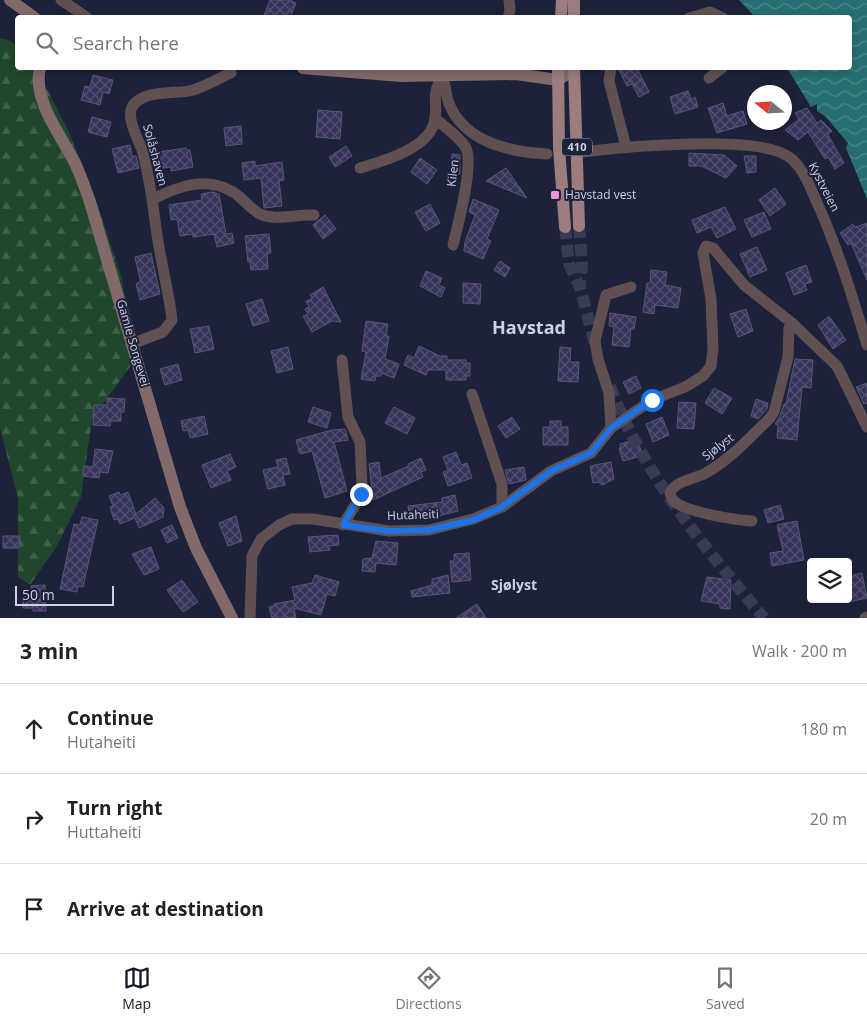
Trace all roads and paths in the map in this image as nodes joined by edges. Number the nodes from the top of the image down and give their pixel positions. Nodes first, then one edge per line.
1 (10, 0) edge
2 (61, 0) edge
3 (509, 0) edge
4 (562, 0) edge
5 (574, 0) edge
6 (31, 15) edge
7 (84, 15) edge
8 (509, 15) edge
9 (561, 15) edge
10 (574, 15) edge
11 (700, 15) edge
12 (716, 15) edge
13 (40, 70) edge
14 (359, 70) edge
15 (488, 70) edge
16 (574, 70) edge
17 (611, 70) edge
18 (719, 70) edge
19 (387, 71) edge
20 (231, 73) dead end
21 (467, 74) junction
22 (558, 74) edge
23 (443, 75) junction
24 (709, 78) dead end
25 (435, 118) junction
26 (626, 147) junction
27 (582, 152) dead end
28 (546, 154) dead end
29 (360, 168) dead end
30 (153, 199) junction
31 (314, 215) dead end
32 (579, 226) tunnel mouth
33 (565, 228) tunnel mouth
34 (453, 245) dead end
35 (631, 287) dead end
36 (792, 323) junction
37 (134, 343) junction
38 (867, 346) edge
39 (342, 360) dead end
40 (472, 394) dead end
41 (867, 427) edge
42 (611, 428) junction
43 (502, 507) junction
44 (752, 521) dead end
45 (343, 525) junction
46 (232, 618) edge
47 (250, 618) edge

1 - 6 main road
2 - 7 street
3 - 8 street
4 - 9 main road
5 - 10 main road
11 - 12 street
13 - 37 main road, Gamle Songevei
14 - 19 main road
15 - 21 main road
16 - 32 main road, 410
17 - 26 street
18 - 24 street
19 - 23 main road
20 - 30 street, Solåshaven
21 - 22 main road
21 - 23 main road
22 - 33 main road, 410
23 - 25 street
23 - 28 street
25 - 29 street
25 - 34 street, Kilen
26 - 27 street, Kystveien
26 - 38 street, Kystveien
30 - 31 street, Solåshaven
30 - 37 street, Solåshaven
35 - 42 street
36 - 41 street
36 - 42 street, Hutaheiti
36 - 44 street, Sjølyst
37 - 46 main road, Gamle Songevei
39 - 45 street
40 - 43 street
42 - 43 street, Hutaheiti
43 - 45 street, Hutaheiti
45 - 47 street, Hutaheiti

